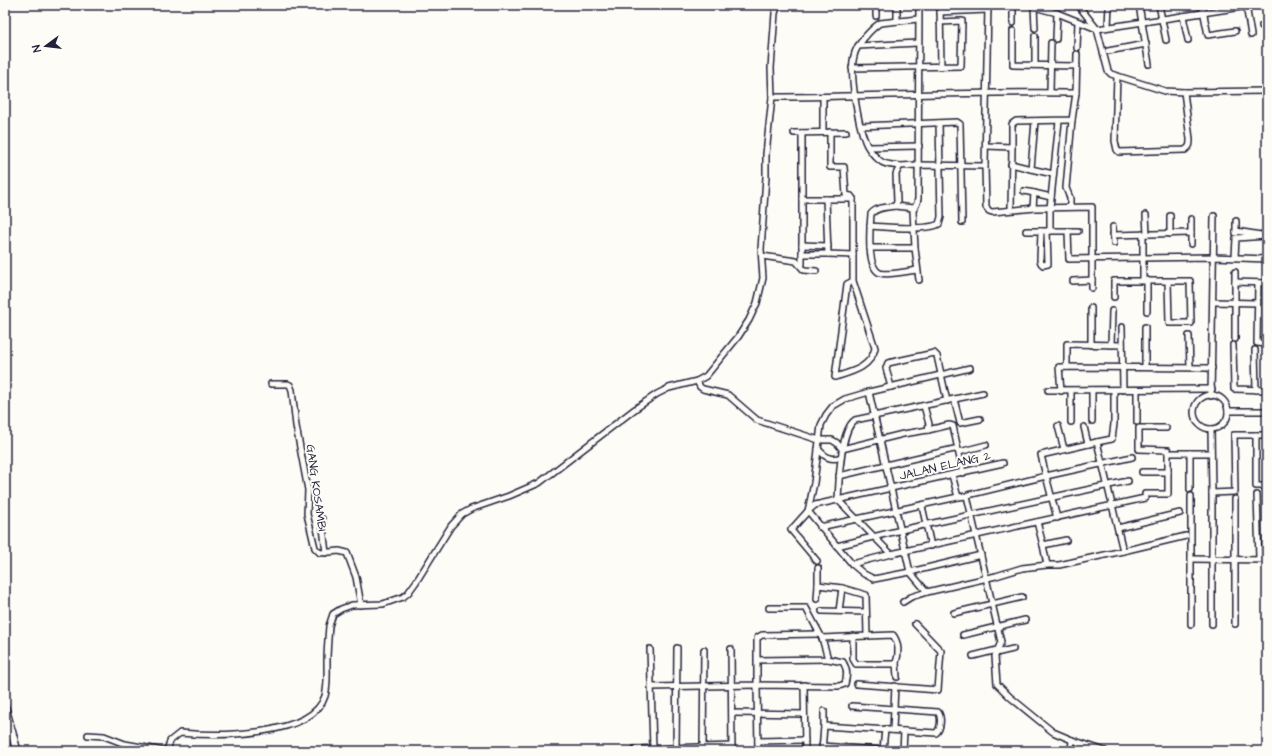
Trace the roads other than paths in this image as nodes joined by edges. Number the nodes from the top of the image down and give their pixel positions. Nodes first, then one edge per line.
1 (778, 5) edge
2 (876, 5) edge
3 (897, 5) edge
4 (919, 5) edge
5 (940, 5) edge
6 (962, 5) edge
7 (1013, 5) edge
8 (1078, 5) edge
9 (1109, 5) edge
10 (1139, 5) edge
11 (1159, 5) edge
12 (1202, 5) edge
13 (1255, 5) edge
14 (1034, 6) edge
15 (1246, 6) edge
16 (988, 8) edge
17 (940, 12) junction
18 (962, 12) junction
19 (1057, 13) junction
20 (1203, 13) junction
21 (876, 16) dead end
22 (1183, 16) junction
23 (918, 19) junction
24 (1162, 19) junction
25 (897, 21) junction
26 (940, 22) junction
27 (1078, 22) junction
28 (1142, 22) junction
29 (1013, 23) dead end
30 (1108, 26) junction
31 (1035, 28) dead end
32 (1097, 29) junction
33 (1014, 31) dead end
34 (1235, 31) dead end
35 (1251, 35) dead end
36 (1035, 36) dead end
37 (1056, 39) dead end
38 (1166, 40) dead end
39 (1188, 40) dead end
40 (1050, 42) dead end
41 (918, 43) junction
42 (1146, 44) junction
43 (857, 46) junction
44 (1108, 51) dead end
45 (1149, 64) dead end
46 (1035, 65) junction
47 (1050, 65) junction
48 (918, 66) junction
49 (1077, 66) junction
50 (941, 67) junction
51 (852, 68) junction
52 (1117, 76) junction
53 (986, 92) junction
54 (1050, 92) junction
55 (1184, 92) junction
56 (1267, 92) edge
57 (1076, 93) junction
58 (918, 94) junction
59 (772, 97) junction
60 (823, 97) junction
61 (855, 97) junction
62 (1072, 120) junction
63 (1035, 121) junction
64 (1059, 121) junction
65 (918, 123) junction
66 (939, 123) junction
67 (861, 126) junction
68 (823, 132) junction
69 (830, 132) junction
70 (846, 132) dead end
71 (794, 133) dead end
72 (802, 133) junction
73 (919, 146) junction
74 (986, 146) junction
75 (869, 147) junction
76 (1012, 147) junction
77 (1011, 164) junction
78 (918, 165) junction
79 (961, 165) junction
80 (900, 166) junction
81 (939, 166) junction
82 (985, 166) junction
83 (1031, 169) junction
84 (1053, 174) junction
85 (1024, 191) dead end
86 (1034, 193) junction
87 (1050, 197) junction
88 (802, 199) junction
89 (826, 199) junction
90 (853, 200) junction
91 (895, 206) junction
92 (914, 208) junction
93 (1033, 208) junction
94 (1050, 208) junction
95 (1070, 208) junction
96 (1011, 209) junction
97 (1146, 215) dead end
98 (1170, 216) dead end
99 (1214, 216) dead end
100 (1192, 219) dead end
101 (1236, 221) dead end
102 (962, 222) dead end
103 (870, 226) junction
104 (1113, 227) dead end
105 (914, 228) junction
106 (1026, 231) dead end
107 (1041, 231) junction
108 (1049, 231) junction
109 (1068, 231) junction
110 (1078, 231) dead end
111 (1236, 231) junction
112 (1191, 233) junction
113 (1145, 234) junction
114 (1170, 234) junction
115 (1114, 235) junction
116 (1267, 236) edge
117 (1236, 238) junction
118 (1114, 243) dead end
119 (1191, 244) dead end
120 (802, 245) junction
121 (828, 246) junction
122 (870, 248) junction
123 (915, 248) junction
124 (802, 254) junction
125 (828, 254) junction
126 (853, 255) junction
127 (762, 256) junction
128 (1213, 257) junction
129 (1235, 257) junction
130 (1092, 258) junction
131 (1143, 258) junction
132 (1267, 259) edge
133 (802, 264) dead end
134 (917, 270) junction
135 (816, 271) dead end
136 (1235, 272) dead end
137 (919, 280) dead end
138 (1073, 280) dead end
139 (1092, 280) junction
140 (1145, 280) junction
141 (853, 281) junction
142 (1168, 281) junction
143 (1235, 282) junction
144 (1258, 283) junction
145 (1267, 283) edge
146 (1092, 288) dead end
147 (846, 294) junction
148 (858, 295) junction
149 (1114, 297) dead end
150 (1212, 302) junction
151 (1236, 303) junction
152 (1257, 303) junction
153 (1091, 308) dead end
154 (1112, 311) dead end
155 (1147, 311) dead end
156 (1122, 327) dead end
157 (1145, 327) dead end
158 (1188, 336) dead end
159 (1235, 339) dead end
160 (1267, 344) edge
161 (1091, 345) junction
162 (1111, 345) junction
163 (1122, 345) junction
164 (1233, 345) dead end
165 (1255, 350) dead end
166 (1066, 367) junction
167 (1122, 367) junction
168 (1190, 367) junction
169 (970, 368) dead end
170 (1145, 368) junction
171 (1212, 368) junction
172 (941, 375) junction
173 (697, 381) junction
174 (271, 384) dead end
175 (891, 387) junction
176 (1212, 389) junction
177 (1048, 390) dead end
178 (1092, 390) junction
179 (1123, 390) junction
180 (1137, 390) junction
181 (1256, 390) junction
182 (1267, 390) edge
183 (1061, 391) junction
184 (1071, 391) junction
185 (1114, 391) junction
186 (869, 392) junction
187 (983, 393) dead end
188 (1211, 396) junction
189 (954, 399) junction
190 (947, 401) junction
191 (924, 406) junction
192 (1228, 411) junction
193 (1267, 411) edge
194 (874, 417) junction
195 (980, 419) dead end
196 (1092, 421) dead end
197 (1071, 422) dead end
198 (1137, 422) dead end
199 (1058, 426) dead end
200 (1084, 427) dead end
201 (1166, 428) dead end
202 (1211, 429) junction
203 (928, 430) junction
204 (1256, 435) junction
205 (1267, 435) edge
206 (819, 440) junction
207 (880, 441) junction
208 (1097, 442) junction
209 (1088, 444) junction
210 (986, 445) dead end
211 (842, 449) junction
212 (818, 450) junction
213 (1064, 450) junction
214 (958, 451) junction
215 (1168, 452) junction
216 (1190, 453) junction
217 (1211, 453) junction
218 (841, 457) junction
219 (1132, 457) dead end
220 (1003, 463) dead end
221 (1102, 464) junction
222 (886, 465) junction
223 (1142, 472) dead end
224 (1168, 472) junction
225 (964, 473) junction
226 (952, 475) junction
227 (839, 476) junction
228 (1046, 476) junction
229 (1128, 481) dead end
230 (1108, 486) junction
231 (1267, 486) edge
232 (891, 489) junction
233 (1190, 489) dead end
234 (1212, 493) junction
235 (1257, 495) dead end
236 (967, 496) junction
237 (1191, 496) dead end
238 (958, 497) junction
239 (1052, 498) junction
240 (1235, 499) dead end
241 (838, 500) junction
242 (1112, 505) junction
243 (922, 506) junction
244 (808, 511) junction
245 (897, 511) junction
246 (1180, 513) dead end
247 (972, 516) junction
248 (1057, 518) junction
249 (322, 519) dead end
250 (857, 519) junction
251 (1037, 522) junction
252 (925, 525) junction
253 (820, 527) junction
254 (1118, 528) junction
255 (900, 530) junction
256 (874, 536) junction
257 (976, 536) junction
258 (1186, 536) dead end
259 (1066, 540) dead end
260 (1043, 545) junction
261 (837, 546) junction
262 (931, 546) junction
263 (906, 551) junction
264 (1123, 551) junction
265 (326, 553) junction
266 (890, 554) junction
267 (981, 555) junction
268 (1191, 559) junction
269 (1212, 559) junction
270 (1235, 559) junction
271 (1259, 560) junction
272 (1267, 560) edge
273 (817, 562) dead end
274 (852, 564) junction
275 (1047, 565) junction
276 (818, 568) dead end
277 (910, 572) junction
278 (986, 578) junction
279 (818, 585) junction
280 (842, 588) junction
281 (927, 592) junction
282 (1022, 597) dead end
283 (817, 599) dead end
284 (904, 602) dead end
285 (993, 604) junction
286 (361, 605) junction
287 (769, 608) dead end
288 (839, 610) junction
289 (822, 611) dead end
290 (866, 612) junction
291 (954, 613) dead end
292 (1025, 620) dead end
293 (914, 624) dead end
294 (1190, 624) dead end
295 (1212, 624) dead end
296 (1235, 624) dead end
297 (998, 627) junction
298 (821, 636) junction
299 (853, 636) junction
300 (867, 636) junction
301 (964, 636) dead end
302 (677, 648) dead end
303 (650, 649) dead end
304 (730, 649) dead end
305 (1013, 649) dead end
306 (704, 650) dead end
307 (996, 652) junction
308 (973, 656) dead end
309 (828, 659) junction
310 (758, 660) junction
311 (896, 663) junction
312 (897, 677) dead end
313 (757, 684) junction
314 (857, 684) dead end
315 (732, 685) junction
316 (804, 685) junction
317 (703, 686) junction
318 (895, 686) junction
319 (651, 687) junction
320 (677, 687) junction
321 (852, 706) dead end
322 (5, 708) edge
323 (894, 709) junction
324 (824, 711) dead end
325 (732, 713) junction
326 (758, 713) junction
327 (804, 714) junction
328 (824, 726) junction
329 (885, 729) junction
330 (893, 730) junction
331 (904, 731) junction
332 (88, 735) dead end
333 (805, 740) junction
334 (1072, 740) junction
335 (758, 741) junction
336 (1080, 743) junction
337 (703, 747) junction
338 (676, 748) junction
339 (822, 748) edge
340 (653, 749) junction
341 (732, 749) edge
342 (635, 750) dead end
343 (883, 750) edge
344 (17, 751) edge
345 (165, 751) edge
346 (758, 751) edge
347 (805, 751) edge
348 (892, 751) edge
349 (903, 751) edge
350 (1071, 751) edge
351 (1079, 751) edge
352 (1105, 751) edge

1 - 59 street
2 - 21 street
3 - 25 street
4 - 23 street
5 - 17 street
6 - 18 street
7 - 29 street
8 - 32 street
9 - 30 street
10 - 28 street
11 - 24 street
12 - 20 street
13 - 15 street
14 - 19 street
14 - 31 street
15 - 20 street
15 - 35 street
16 - 18 street
16 - 53 street
17 - 18 street
17 - 26 street
19 - 27 street
19 - 37 street
20 - 22 street
20 - 34 street
22 - 24 street
22 - 39 street
23 - 25 street
23 - 41 street
24 - 28 street
24 - 38 street
25 - 43 street
26 - 50 street
26 - 50 street
27 - 32 street
27 - 49 street
28 - 30 street
28 - 42 street
30 - 32 street
32 - 52 street
33 - 46 street
36 - 46 street
40 - 47 street
41 - 43 street
41 - 48 street
42 - 44 street
42 - 45 street
43 - 51 street
46 - 47 street
47 - 49 street
47 - 54 street
48 - 50 street
48 - 51 street
48 - 58 street
49 - 57 street
51 - 61 street
52 - 55 street
52 - 55 street
53 - 54 street
53 - 58 street
53 - 74 street
54 - 57 street
55 - 56 street
57 - 62 street
58 - 61 street
58 - 65 street
59 - 60 street
59 - 127 street
60 - 61 street
60 - 68 street
61 - 67 street
62 - 64 street
62 - 95 street
63 - 64 street
63 - 76 street
63 - 83 street
64 - 84 street
65 - 66 street
65 - 67 street
65 - 73 street
66 - 79 street
66 - 81 street
67 - 75 street
68 - 69 street
68 - 72 street
69 - 70 street
69 - 90 street
71 - 72 street
72 - 88 street
73 - 75 street
73 - 78 street
74 - 76 street
74 - 82 street
75 - 80 street
76 - 77 street
77 - 83 street
77 - 96 street
78 - 80 street
78 - 81 street
78 - 92 street
79 - 81 street
79 - 82 street
79 - 102 street
80 - 91 street
81 - 105 street
82 - 96 street
83 - 84 street
84 - 87 street
85 - 86 street
86 - 87 street
86 - 93 street
87 - 94 street
88 - 89 street
88 - 120 street
89 - 90 street
89 - 121 street
90 - 126 street
91 - 92 street
91 - 103 street
92 - 105 street
93 - 94 street
93 - 96 street
94 - 95 street
94 - 108 street
95 - 130 street
97 - 113 street
98 - 114 street
99 - 128 street
100 - 112 street
101 - 111 street
103 - 105 street
103 - 122 street
104 - 115 street
105 - 123 street
106 - 107 street
107 - 108 street
107 - 108 street
108 - 109 street
109 - 110 street
109 - 130 street
111 - 116 street
111 - 117 street
112 - 114 street
112 - 119 street
113 - 114 street
113 - 115 street
113 - 131 street
115 - 118 street
116 - 117 street
117 - 129 street
120 - 121 street
120 - 124 street
121 - 125 street
122 - 123 street
122 - 134 street
123 - 134 street
124 - 125 street
124 - 133 street
125 - 126 street
126 - 141 street
127 - 135 street
127 - 173 street
128 - 129 street
128 - 131 street
128 - 150 street
129 - 132 street
130 - 131 street
130 - 139 street
131 - 140 street
134 - 137 street
136 - 143 street
138 - 139 street
139 - 146 street
140 - 142 street
140 - 149 street
140 - 155 street
141 - 147 street
141 - 148 street
142 - 142 street
143 - 144 street
143 - 151 street
144 - 145 street
144 - 152 street
147 - 148 street
147 - 148 street
150 - 151 street
150 - 171 street
151 - 152 street
151 - 159 street
152 - 160 street
153 - 161 street
154 - 162 street
156 - 163 street
157 - 170 street
158 - 168 street
161 - 162 street
161 - 166 street
162 - 163 street
163 - 167 street
164 - 181 street
165 - 181 street
166 - 167 street
166 - 183 street
167 - 170 street
167 - 179 street
168 - 170 street
168 - 171 street
169 - 172 street
171 - 176 street
172 - 175 street
172 - 175 street
172 - 190 street
173 - 206 street
173 - 286 street
174 - 265 street, GANG KOSAMBI
175 - 186 street
176 - 180 street
176 - 188 street
177 - 183 street
178 - 184 street
178 - 185 street
178 - 196 street
179 - 180 street
179 - 185 street
180 - 198 street
181 - 182 street
183 - 184 street
184 - 197 street
185 - 208 street
186 - 194 street
186 - 206 street
187 - 189 street
188 - 192 street
188 - 202 street
189 - 190 street
189 - 195 street
190 - 191 street
191 - 194 street
191 - 203 street
192 - 193 street
192 - 202 street
194 - 207 street
194 - 211 street
199 - 213 street
200 - 209 street
201 - 215 street
202 - 217 street
203 - 207 street
203 - 214 street
204 - 205 street
204 - 231 street
204 - 234 street
206 - 211 street
206 - 212 street
207 - 211 street
207 - 222 street
208 - 209 street
208 - 221 street
209 - 213 street
210 - 214 street
211 - 218 street
212 - 218 street
212 - 244 street
213 - 228 street
214 - 222 street
214 - 225 street
215 - 216 street
215 - 224 street
216 - 217 street
216 - 233 street
217 - 234 street
218 - 227 street
219 - 221 street
220 - 225 street, JALAN ELANG 2
221 - 228 street
221 - 230 street
222 - 227 street
222 - 232 street
223 - 224 street
224 - 242 street
225 - 226 street, JALAN ELANG 2
226 - 232 street, JALAN ELANG 2
226 - 238 street
227 - 241 street
228 - 236 street
228 - 239 street
229 - 230 street
230 - 239 street
230 - 242 street
232 - 241 street, JALAN ELANG 2
232 - 245 street
234 - 269 street
235 - 271 street
236 - 238 street
236 - 247 street
237 - 268 street
238 - 243 street
239 - 247 street
239 - 248 street
240 - 270 street
241 - 244 street, JALAN ELANG 2
241 - 250 street
242 - 248 street
242 - 254 street
243 - 245 street
243 - 252 street
244 - 253 street
244 - 273 street
245 - 250 street
245 - 255 street
246 - 254 street
247 - 252 street
247 - 257 street
248 - 251 street
249 - 265 street
250 - 253 street
250 - 256 street
251 - 257 street
251 - 260 street
252 - 255 street
252 - 262 street
253 - 261 street
254 - 264 street
255 - 256 street
255 - 263 street
256 - 261 street
256 - 266 street
257 - 262 street
257 - 267 street
258 - 264 street
259 - 260 street
260 - 275 street
261 - 274 street
262 - 263 street
263 - 266 street
263 - 277 street
264 - 275 street
265 - 286 street
266 - 274 street
267 - 277 street
267 - 278 street
268 - 269 street
268 - 294 street
269 - 270 street
269 - 295 street
270 - 271 street
270 - 296 street
271 - 272 street
274 - 277 street
275 - 278 street
276 - 279 street
277 - 281 street
278 - 281 street
278 - 285 street
279 - 280 street
279 - 283 street
280 - 288 street
280 - 290 street
281 - 284 street
282 - 285 street
285 - 291 street
285 - 297 street
286 - 345 street
287 - 298 street
288 - 289 street
288 - 290 street
290 - 300 street
292 - 297 street
293 - 318 street
297 - 301 street
297 - 307 street
298 - 299 street
298 - 309 street
298 - 310 street
299 - 300 street
299 - 311 street
300 - 311 street
302 - 320 street
303 - 319 street
304 - 315 street
305 - 307 street
306 - 317 street
307 - 308 street
307 - 334 street
309 - 310 street
309 - 316 street
310 - 313 street
311 - 312 street
313 - 315 street
313 - 316 street
313 - 326 street
314 - 318 street
315 - 317 street
315 - 325 street
316 - 327 street
317 - 320 street
317 - 337 street
318 - 323 street
319 - 320 street
319 - 340 street
320 - 338 street
321 - 323 street
322 - 344 main road
323 - 330 street
323 - 331 street
324 - 328 street
325 - 326 street
325 - 341 street
326 - 327 street
326 - 335 street
327 - 333 street
328 - 329 street
328 - 339 street
329 - 330 street
329 - 343 street
330 - 331 street
331 - 349 street
332 - 345 street
333 - 335 street
333 - 347 street
334 - 336 street
334 - 350 street
335 - 346 street
336 - 351 street
336 - 352 street
337 - 338 street
337 - 341 street
338 - 340 street
339 - 343 street
340 - 342 street
343 - 348 street

